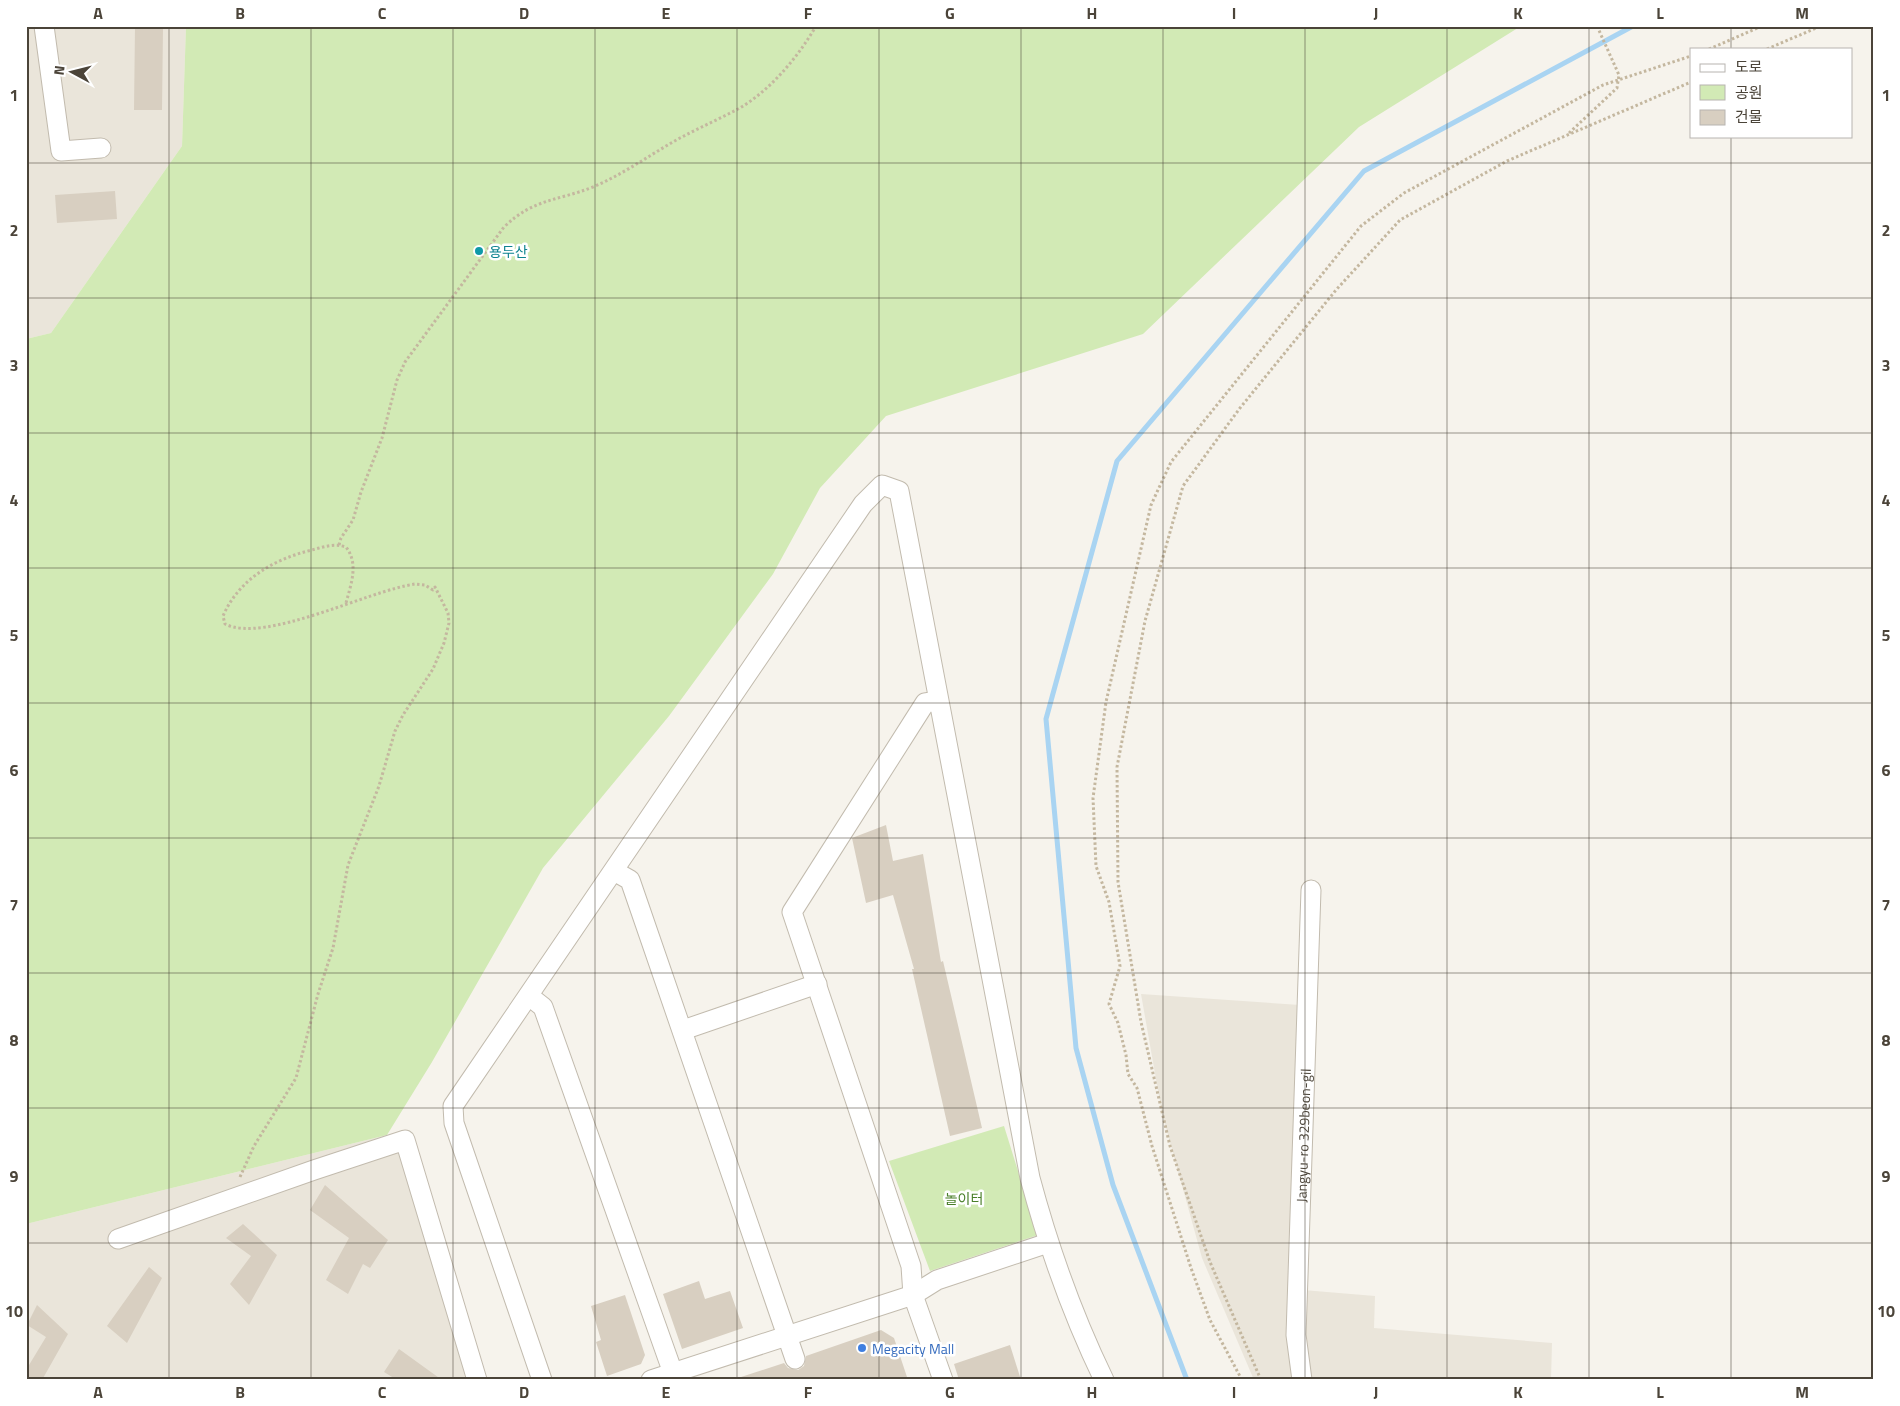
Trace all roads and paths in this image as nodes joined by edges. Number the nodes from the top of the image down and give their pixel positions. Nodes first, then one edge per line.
1 (44, 26) edge
2 (816, 26) edge
3 (1597, 26) edge
4 (1762, 26) edge
5 (1821, 26) edge
6 (1710, 48) edge
7 (1769, 48) edge
8 (1690, 56) edge
9 (1618, 82) junction
10 (1690, 82) edge
11 (1567, 136) junction
12 (101, 148) dead end
13 (339, 545) junction
14 (346, 603) junction
15 (938, 701) junction
16 (614, 871) junction
17 (1311, 890) dead end
18 (817, 984) junction
19 (529, 996) junction
20 (683, 1030) junction
21 (231, 1199) junction
22 (118, 1238) dead end
23 (1048, 1243) junction
24 (913, 1295) junction
25 (787, 1336) junction
26 (795, 1359) dead end
27 (673, 1376) edge
28 (477, 1380) edge
29 (542, 1380) edge
30 (651, 1380) edge
31 (943, 1380) edge
32 (1104, 1380) edge
33 (1242, 1380) edge
34 (1260, 1380) edge
35 (1302, 1380) edge

1 - 12 street
2 - 13 path
3 - 9 path
4 - 6 path
5 - 7 path
8 - 9 path
9 - 11 path
9 - 33 path
10 - 11 path
11 - 34 path
13 - 14 path
13 - 14 path
14 - 21 path
15 - 16 street
15 - 18 street
15 - 23 street
16 - 19 street
16 - 20 street
17 - 35 street, Jangyu-ro 329beon-gil
18 - 20 street
18 - 24 street
19 - 27 street
19 - 29 street
20 - 25 street
21 - 22 street
21 - 28 street
23 - 24 street
23 - 32 street
24 - 25 street
24 - 31 street
25 - 26 street
25 - 27 street
27 - 30 street

